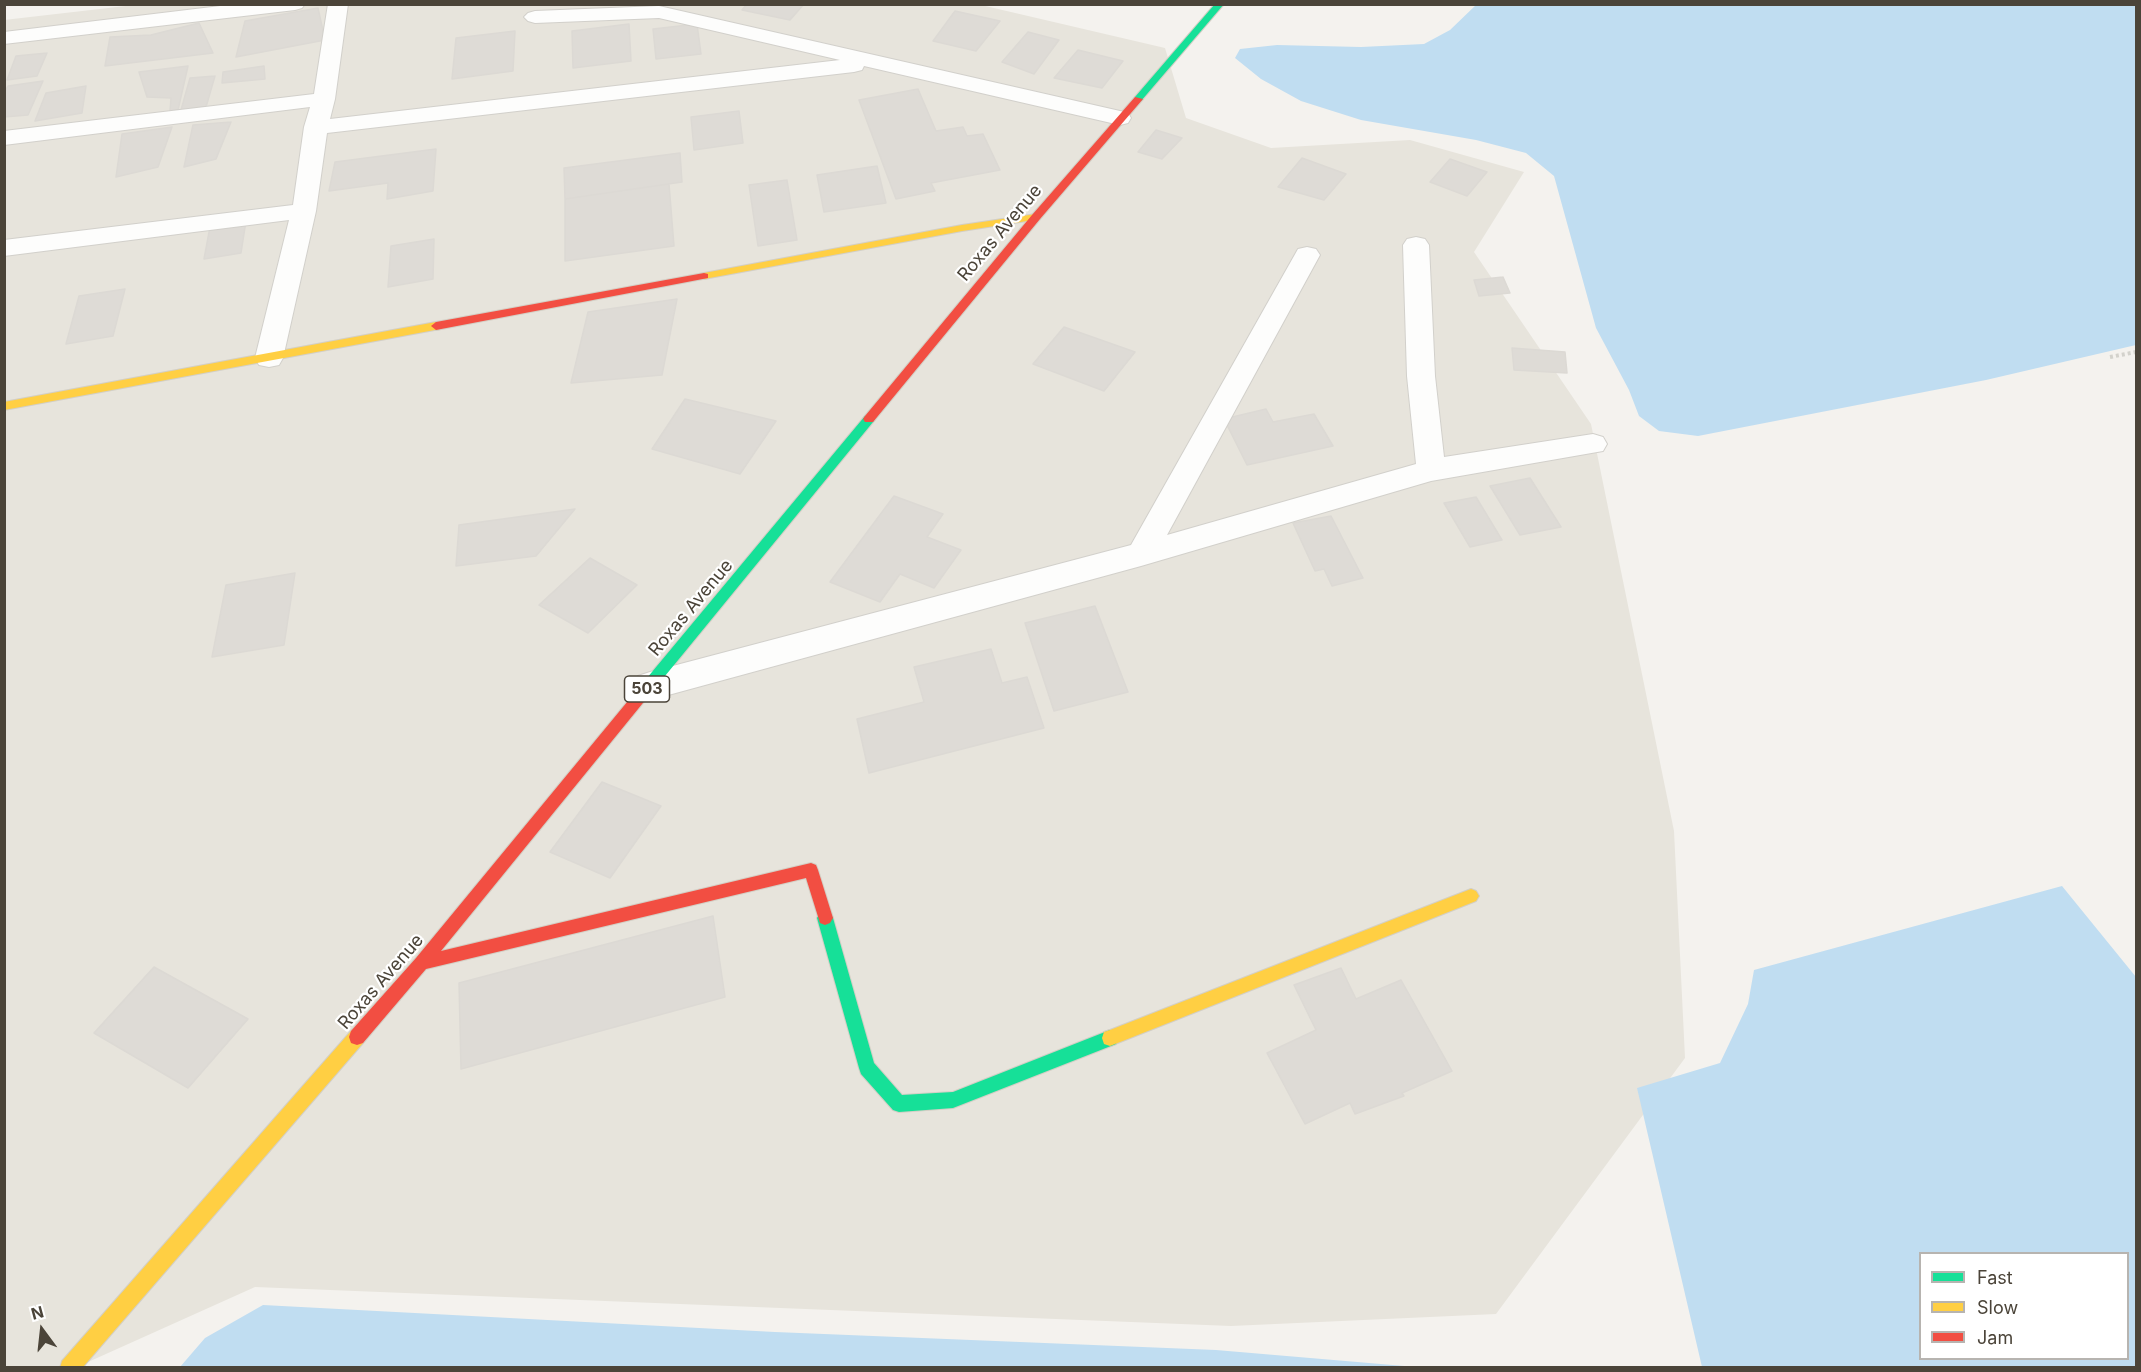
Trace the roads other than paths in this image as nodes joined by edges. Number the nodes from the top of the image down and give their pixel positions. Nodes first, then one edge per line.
1 (295, 4) edge
2 (338, 4) edge
3 (1220, 4) edge
4 (535, 17) dead end
5 (4, 38) edge
6 (879, 62) junction
7 (324, 99) junction
8 (1120, 118) junction
9 (316, 128) junction
10 (4, 138) edge
11 (304, 212) junction
12 (1036, 218) junction
13 (1416, 245) dead end
14 (4, 248) edge
15 (1307, 255) dead end
16 (269, 358) junction
17 (4, 406) edge
18 (1593, 444) dead end
19 (1431, 470) junction
20 (1141, 554) junction
21 (650, 686) junction
22 (1471, 896) dead end
23 (421, 963) junction
24 (69, 1368) edge

1 - 5 street
2 - 7 street
3 - 8 street, Roxas Avenue / 503
4 - 6 street
6 - 8 street
6 - 9 street
7 - 9 street
7 - 10 street
8 - 12 street, Roxas Avenue / 503
9 - 11 street
11 - 14 street
11 - 16 street
12 - 16 street
12 - 21 street, Roxas Avenue / 503
13 - 19 street
15 - 20 street
16 - 17 street
18 - 19 street
19 - 20 street
20 - 21 street
21 - 23 street, Roxas Avenue / 503
22 - 23 street
23 - 24 street, Roxas Avenue / 503

